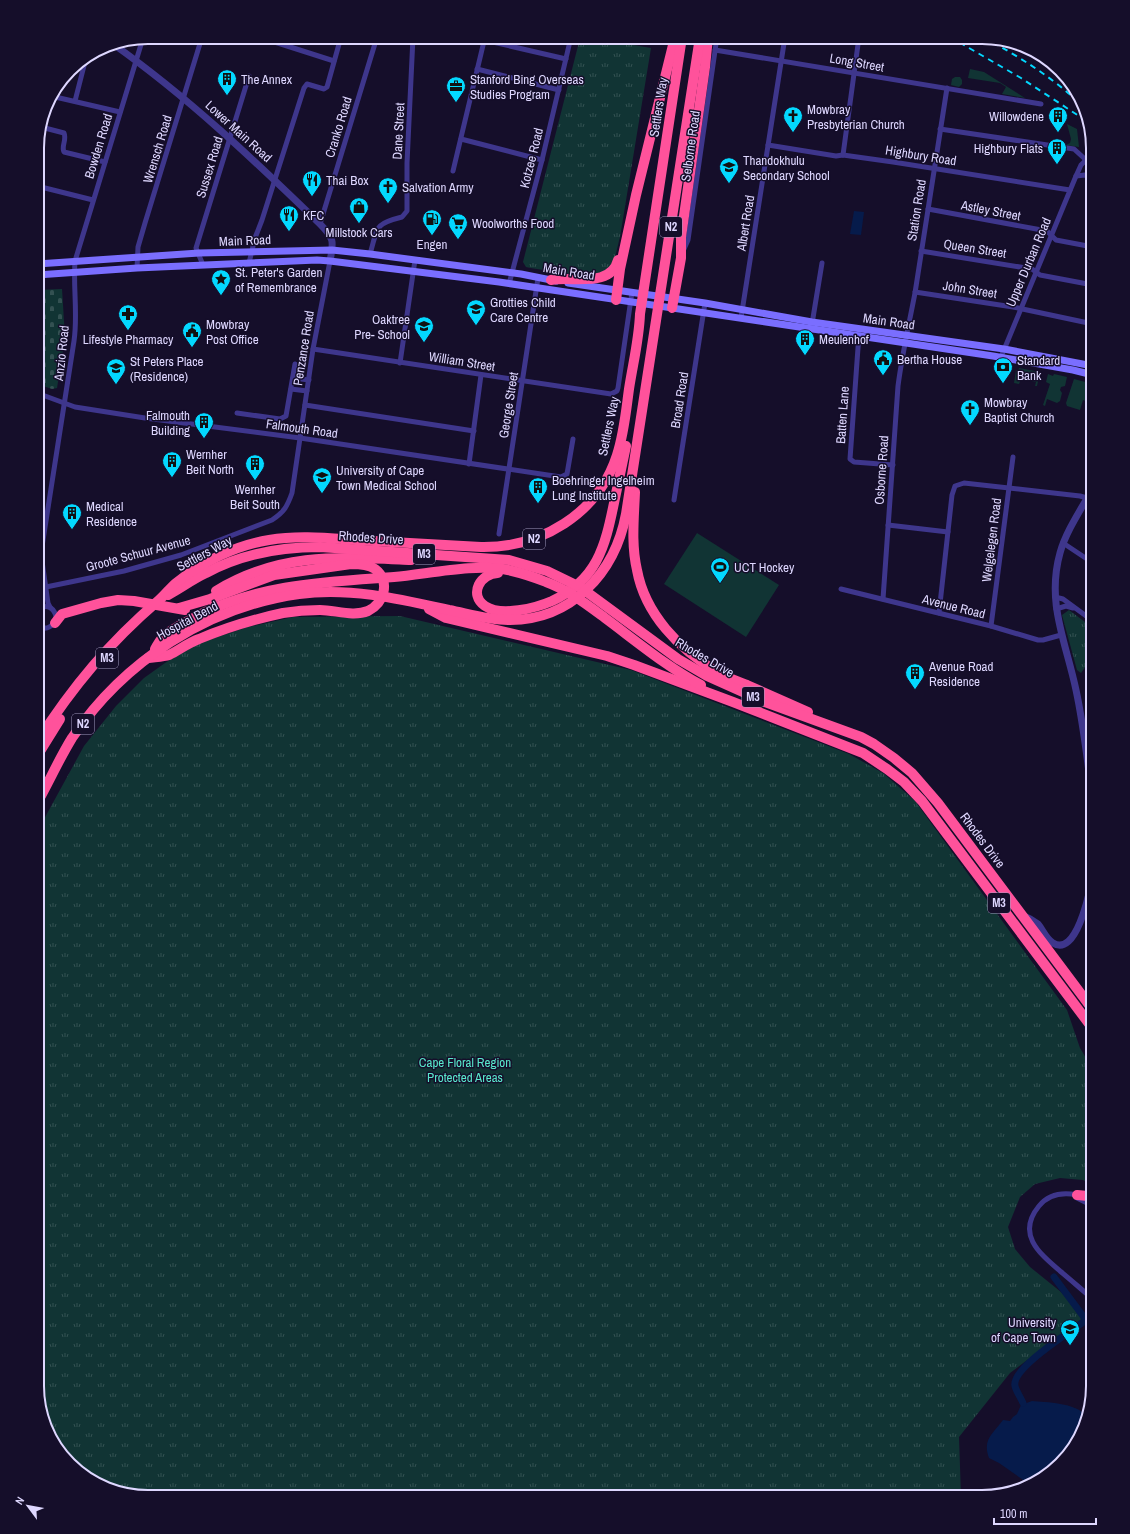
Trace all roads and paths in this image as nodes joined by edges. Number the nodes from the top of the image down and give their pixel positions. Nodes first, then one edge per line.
1 (200, 44) edge
2 (281, 44) edge
3 (339, 44) edge
4 (375, 44) edge
5 (413, 44) edge
6 (483, 44) edge
7 (508, 44) edge
8 (570, 44) edge
9 (673, 44) edge
10 (681, 44) edge
11 (699, 44) edge
12 (707, 44) edge
13 (716, 44) edge
14 (784, 44) edge
15 (858, 44) edge
16 (141, 45) edge
17 (119, 49) edge
18 (715, 50) junction
19 (566, 59) junction
20 (136, 60) junction
21 (334, 61) junction
22 (781, 61) junction
23 (84, 67) edge
24 (477, 69) junction
25 (854, 72) junction
26 (249, 76) dead end
27 (947, 88) junction
28 (559, 90) junction
29 (57, 98) edge
30 (184, 98) junction
31 (75, 102) junction
32 (1041, 104) dead end
33 (120, 112) junction
34 (46, 128) edge
35 (940, 129) junction
36 (230, 138) junction
37 (461, 139) junction
38 (768, 145) junction
39 (843, 155) junction
40 (542, 160) junction
41 (1086, 160) joint
42 (105, 162) junction
43 (934, 169) junction
44 (453, 172) dead end
45 (1076, 176) junction
46 (1086, 176) edge
47 (275, 180) junction
48 (44, 188) edge
49 (1070, 190) junction
50 (93, 200) junction
51 (928, 209) junction
52 (320, 224) junction
53 (629, 228) junction
54 (1052, 236) junction
55 (1086, 246) edge
56 (332, 250) junction
57 (251, 251) junction
58 (921, 251) junction
59 (224, 252) junction
60 (199, 254) junction
61 (370, 254) junction
62 (170, 255) junction
63 (137, 258) junction
64 (680, 258) junction
65 (415, 260) junction
66 (75, 261) junction
67 (330, 261) junction
68 (44, 263) edge
69 (249, 263) junction
70 (822, 263) dead end
71 (203, 264) junction
72 (224, 264) junction
73 (170, 266) junction
74 (137, 268) junction
75 (413, 270) junction
76 (74, 272) junction
77 (1036, 272) junction
78 (512, 273) junction
79 (44, 274) edge
80 (538, 278) junction
81 (551, 280) junction
82 (564, 282) junction
83 (509, 284) junction
84 (1086, 284) edge
85 (537, 288) junction
86 (562, 292) junction
87 (634, 292) junction
88 (915, 292) junction
89 (616, 295) junction
90 (633, 302) junction
91 (670, 303) junction
92 (705, 303) junction
93 (1020, 309) junction
94 (742, 310) junction
95 (704, 312) junction
96 (741, 318) junction
97 (1086, 323) edge
98 (811, 325) junction
99 (859, 332) junction
100 (907, 335) junction
101 (930, 339) junction
102 (905, 343) junction
103 (928, 346) junction
104 (984, 347) junction
105 (313, 349) junction
106 (1004, 350) junction
107 (637, 353) junction
108 (983, 354) junction
109 (1001, 357) junction
110 (400, 362) junction
111 (295, 364) dead end
112 (1086, 365) edge
113 (1086, 374) edge
114 (482, 375) junction
115 (293, 378) junction
116 (309, 380) junction
117 (523, 381) junction
118 (292, 389) junction
119 (307, 391) junction
120 (44, 395) edge
121 (66, 402) junction
122 (305, 405) junction
123 (237, 413) dead end
124 (474, 431) junction
125 (300, 438) junction
126 (573, 439) dead end
127 (1013, 457) dead end
128 (469, 464) junction
129 (893, 465) junction
130 (633, 466) junction
131 (508, 469) junction
132 (1008, 488) junction
133 (1086, 498) edge
134 (674, 500) dead end
135 (1086, 500) edge
136 (888, 525) junction
137 (948, 532) junction
138 (499, 534) dead end
139 (44, 535) edge
140 (1063, 543) junction
141 (1086, 558) edge
142 (527, 565) junction
143 (44, 573) edge
144 (519, 574) junction
145 (420, 575) junction
146 (197, 578) junction
147 (46, 587) junction
148 (841, 589) dead end
149 (1055, 597) junction
150 (161, 599) junction
151 (883, 599) junction
152 (197, 603) junction
153 (98, 604) junction
154 (421, 605) junction
155 (44, 606) edge
156 (52, 608) junction
157 (178, 608) junction
158 (1056, 609) junction
159 (1076, 609) junction
160 (939, 613) junction
161 (1086, 616) edge
162 (54, 623) junction
163 (991, 626) junction
164 (44, 628) edge
165 (1061, 635) junction
166 (149, 655) junction
167 (733, 702) junction
168 (831, 726) junction
169 (44, 732) edge
170 (44, 745) edge
171 (1086, 755) edge
172 (44, 790) edge
173 (1086, 906) edge
174 (1022, 915) junction
175 (1086, 1001) edge
176 (1086, 1020) edge
177 (1074, 1194) junction
178 (1086, 1196) edge
179 (1086, 1202) edge
180 (1086, 1293) edge

1 - 30 street, Wrensch Road
2 - 21 street
3 - 21 street
4 - 52 street, Cranko Road
5 - 61 street, Dane Street
6 - 24 street
7 - 19 street
8 - 19 street, Kotzee Road
9 - 53 highway
10 - 107 highway, Settlers Way / N2
11 - 130 highway, N2
12 - 64 highway
13 - 18 street, Selborne Road
14 - 22 street, Albert Road
15 - 25 street
16 - 20 street, Bowden Road
17 - 20 street, Lower Main Road
18 - 22 street, Long Street
18 - 64 street, Selborne Road
19 - 28 street, Kotzee Road
20 - 30 street, Lower Main Road
20 - 33 street, Bowden Road
21 - 47 street
22 - 25 street, Long Street
22 - 38 street, Albert Road
23 - 31 street
24 - 28 street
24 - 37 street
25 - 27 street, Long Street
25 - 39 street
26 - 36 street, Sussex Road
27 - 32 street, Long Street
27 - 35 street, Station Road
28 - 40 street, Kotzee Road
29 - 31 street
30 - 36 street, Lower Main Road
30 - 63 street, Wrensch Road
31 - 33 street
33 - 42 street, Bowden Road
34 - 42 street
35 - 41 street
35 - 43 street, Station Road
36 - 47 street, Lower Main Road
36 - 60 street, Sussex Road
37 - 40 street
37 - 44 street
38 - 39 street, Highbury Road
38 - 94 street, Albert Road
39 - 43 street, Highbury Road
40 - 78 street, Kotzee Road
41 - 45 street, Upper Durban Road
42 - 50 street, Bowden Road
43 - 49 street, Highbury Road
43 - 51 street, Station Road
45 - 46 street
45 - 49 street, Upper Durban Road
47 - 52 street, Lower Main Road
47 - 57 street
48 - 50 street
49 - 54 street, Upper Durban Road
50 - 66 street, Bowden Road
51 - 54 street, Astley Street
51 - 58 street, Station Road
52 - 56 street, Lower Main Road
53 - 81 highway
53 - 89 highway
54 - 55 street, Astley Street
54 - 77 street, Upper Durban Road
56 - 57 main road, Main Road
56 - 61 main road, Main Road
56 - 67 street
57 - 59 main road, Main Road
57 - 69 street
58 - 77 street, Queen Street
58 - 88 street, Station Road
59 - 60 main road, Main Road
59 - 72 main road
60 - 62 main road, Main Road
60 - 71 street, Sussex Road
61 - 65 main road, Main Road
62 - 63 main road, Main Road
62 - 73 main road
63 - 66 main road, Main Road
63 - 74 street, Wrensch Road
64 - 91 highway
65 - 75 street
65 - 78 main road, Main Road
66 - 68 main road, Main Road
66 - 76 street, Anzio Road
67 - 69 main road, Main Road
67 - 75 main road, Main Road
67 - 105 street, Penzance Road
69 - 72 main road, Main Road
70 - 98 street
71 - 72 main road, Main Road
71 - 73 main road, Main Road
73 - 74 main road, Main Road
74 - 76 main road, Main Road
75 - 83 main road, Main Road
75 - 110 street
76 - 79 main road, Main Road
76 - 121 street, Anzio Road
77 - 84 street, Queen Street
77 - 93 street, Upper Durban Road
78 - 80 main road, Main Road
78 - 83 street, Kotzee Road
80 - 81 main road, Main Road
80 - 85 street, George Street
81 - 82 main road, Main Road
82 - 86 main road
82 - 89 main road, Main Road
83 - 85 main road, Main Road
85 - 86 main road, Main Road
85 - 117 street, George Street
86 - 89 main road, Main Road
87 - 89 main road, Main Road
87 - 90 street
87 - 91 main road, Main Road
88 - 93 street, John Street
88 - 100 street, Station Road
89 - 90 main road, Main Road
90 - 91 main road, Main Road
90 - 117 street, William Street
91 - 92 main road, Main Road
91 - 95 main road, Main Road
92 - 94 main road, Main Road
92 - 95 street, Broad Road
93 - 97 street, John Street
93 - 106 street, Upper Durban Road
94 - 96 street, Albert Road
94 - 98 main road, Main Road
95 - 96 main road, Main Road
95 - 134 street, Broad Road
96 - 98 main road, Main Road
98 - 99 main road, Main Road
99 - 100 main road, Main Road
99 - 102 main road, Main Road
99 - 129 street, Batten Lane
100 - 101 main road, Main Road
100 - 102 street, Osborne Road
101 - 103 main road
101 - 104 main road, Main Road
102 - 103 main road, Main Road
102 - 129 street, Osborne Road
103 - 108 main road, Main Road
104 - 106 main road, Main Road
104 - 108 main road
105 - 110 street, William Street
105 - 116 street, Penzance Road
106 - 109 street, Upper Durban Road
106 - 112 main road, Main Road
107 - 144 highway
107 - 150 highway, Settlers Way / N2
108 - 109 main road, Main Road
109 - 113 main road, Main Road
110 - 114 street, William Street
111 - 115 street
114 - 117 street, William Street
114 - 124 street
115 - 116 street
115 - 118 street
116 - 119 street, Penzance Road
117 - 131 street, George Street
118 - 119 street
118 - 123 street
119 - 122 street, Penzance Road
120 - 121 street, Falmouth Road
121 - 125 street, Falmouth Road
121 - 139 street, Anzio Road
122 - 124 street
122 - 125 street, Penzance Road
124 - 128 street
125 - 128 street, Falmouth Road
125 - 147 street, Groote Schuur Avenue
126 - 131 street, Falmouth Road
127 - 132 street, Welgelegen Road
128 - 131 street, Falmouth Road
129 - 136 street, Osborne Road
130 - 154 highway, N2
130 - 168 highway
131 - 138 street, George Street
132 - 133 street
132 - 137 street
132 - 163 street, Welgelegen Road
135 - 140 street
136 - 137 street
136 - 151 street, Osborne Road
137 - 160 street
140 - 141 street
140 - 149 street
142 - 146 highway, Rhodes Drive / M3
142 - 152 highway
142 - 168 highway, Rhodes Drive / M3
143 - 147 street, Anzio Road
144 - 145 highway
144 - 167 highway
145 - 157 highway
145 - 166 highway
146 - 150 highway
146 - 170 highway, Hospital Bend / M3
147 - 156 street, Anzio Road
148 - 151 street, Avenue Road
149 - 158 street
149 - 159 street
150 - 169 highway, Hospital Bend / N2
151 - 160 street, Avenue Road
152 - 157 highway
152 - 166 highway
153 - 156 highway
153 - 157 highway
153 - 162 highway
154 - 166 highway, Hospital Bend / N2
154 - 167 highway, Rhodes Drive / M3
155 - 156 street
156 - 162 street, Anzio Road
158 - 159 street
158 - 165 street
159 - 161 street
160 - 163 street, Avenue Road
162 - 164 street
163 - 165 street, Avenue Road
165 - 171 street
166 - 172 highway, Hospital Bend / N2
167 - 176 highway, Rhodes Drive / M3
168 - 174 highway, Rhodes Drive / M3
173 - 174 street
174 - 175 highway, Rhodes Drive / M3
177 - 178 highway
177 - 179 street
177 - 180 street

